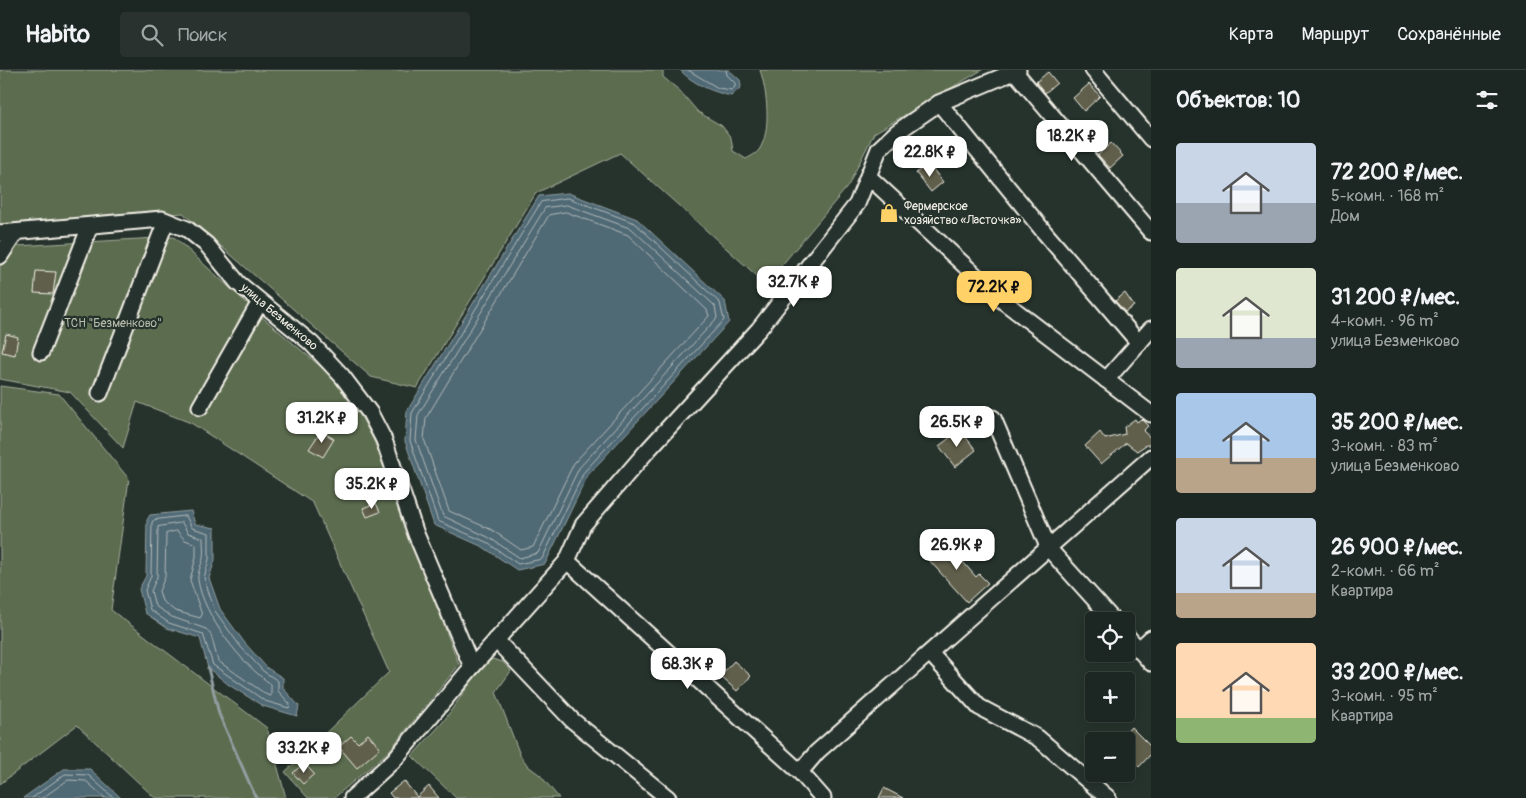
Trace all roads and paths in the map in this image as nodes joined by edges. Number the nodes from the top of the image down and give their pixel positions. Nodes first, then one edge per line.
1 (1093, 70) edge
2 (1017, 71) edge
3 (939, 103) junction
4 (1151, 139) edge
5 (868, 176) junction
6 (166, 221) junction
7 (90, 226) junction
8 (16, 232) junction
9 (1151, 232) edge
10 (0, 234) edge
11 (0, 256) edge
12 (260, 302) junction
13 (1151, 329) edge
14 (1139, 343) junction
15 (41, 352) dead end
16 (1106, 380) junction
17 (100, 393) dead end
18 (200, 407) dead end
19 (1151, 414) edge
20 (993, 418) dead end
21 (1151, 457) edge
22 (1049, 549) junction
23 (567, 561) junction
24 (1106, 612) edge
25 (1151, 638) edge
26 (496, 640) junction
27 (1135, 645) edge
28 (1139, 649) junction
29 (930, 653) junction
30 (1151, 663) edge
31 (472, 667) junction
32 (800, 772) junction
33 (352, 798) edge
34 (668, 798) edge
35 (823, 798) edge
36 (1108, 798) edge

1 - 4 street
2 - 3 street
2 - 9 street
3 - 5 street
3 - 14 street
5 - 16 street
5 - 23 street
6 - 7 street, улица Безменково
6 - 12 street, улица Безменково
6 - 17 street
7 - 8 street, улица Безменково
7 - 15 street
8 - 10 street, улица Безменково
8 - 11 street
12 - 18 street
12 - 31 street, улица Безменково
13 - 14 street
14 - 16 street
16 - 19 street
20 - 22 street
21 - 22 street
22 - 24 street
22 - 29 street
23 - 26 street
23 - 32 street
25 - 28 street
26 - 31 street
26 - 34 street
27 - 28 street
28 - 30 street
29 - 32 street
29 - 36 street
31 - 33 street
32 - 35 street

